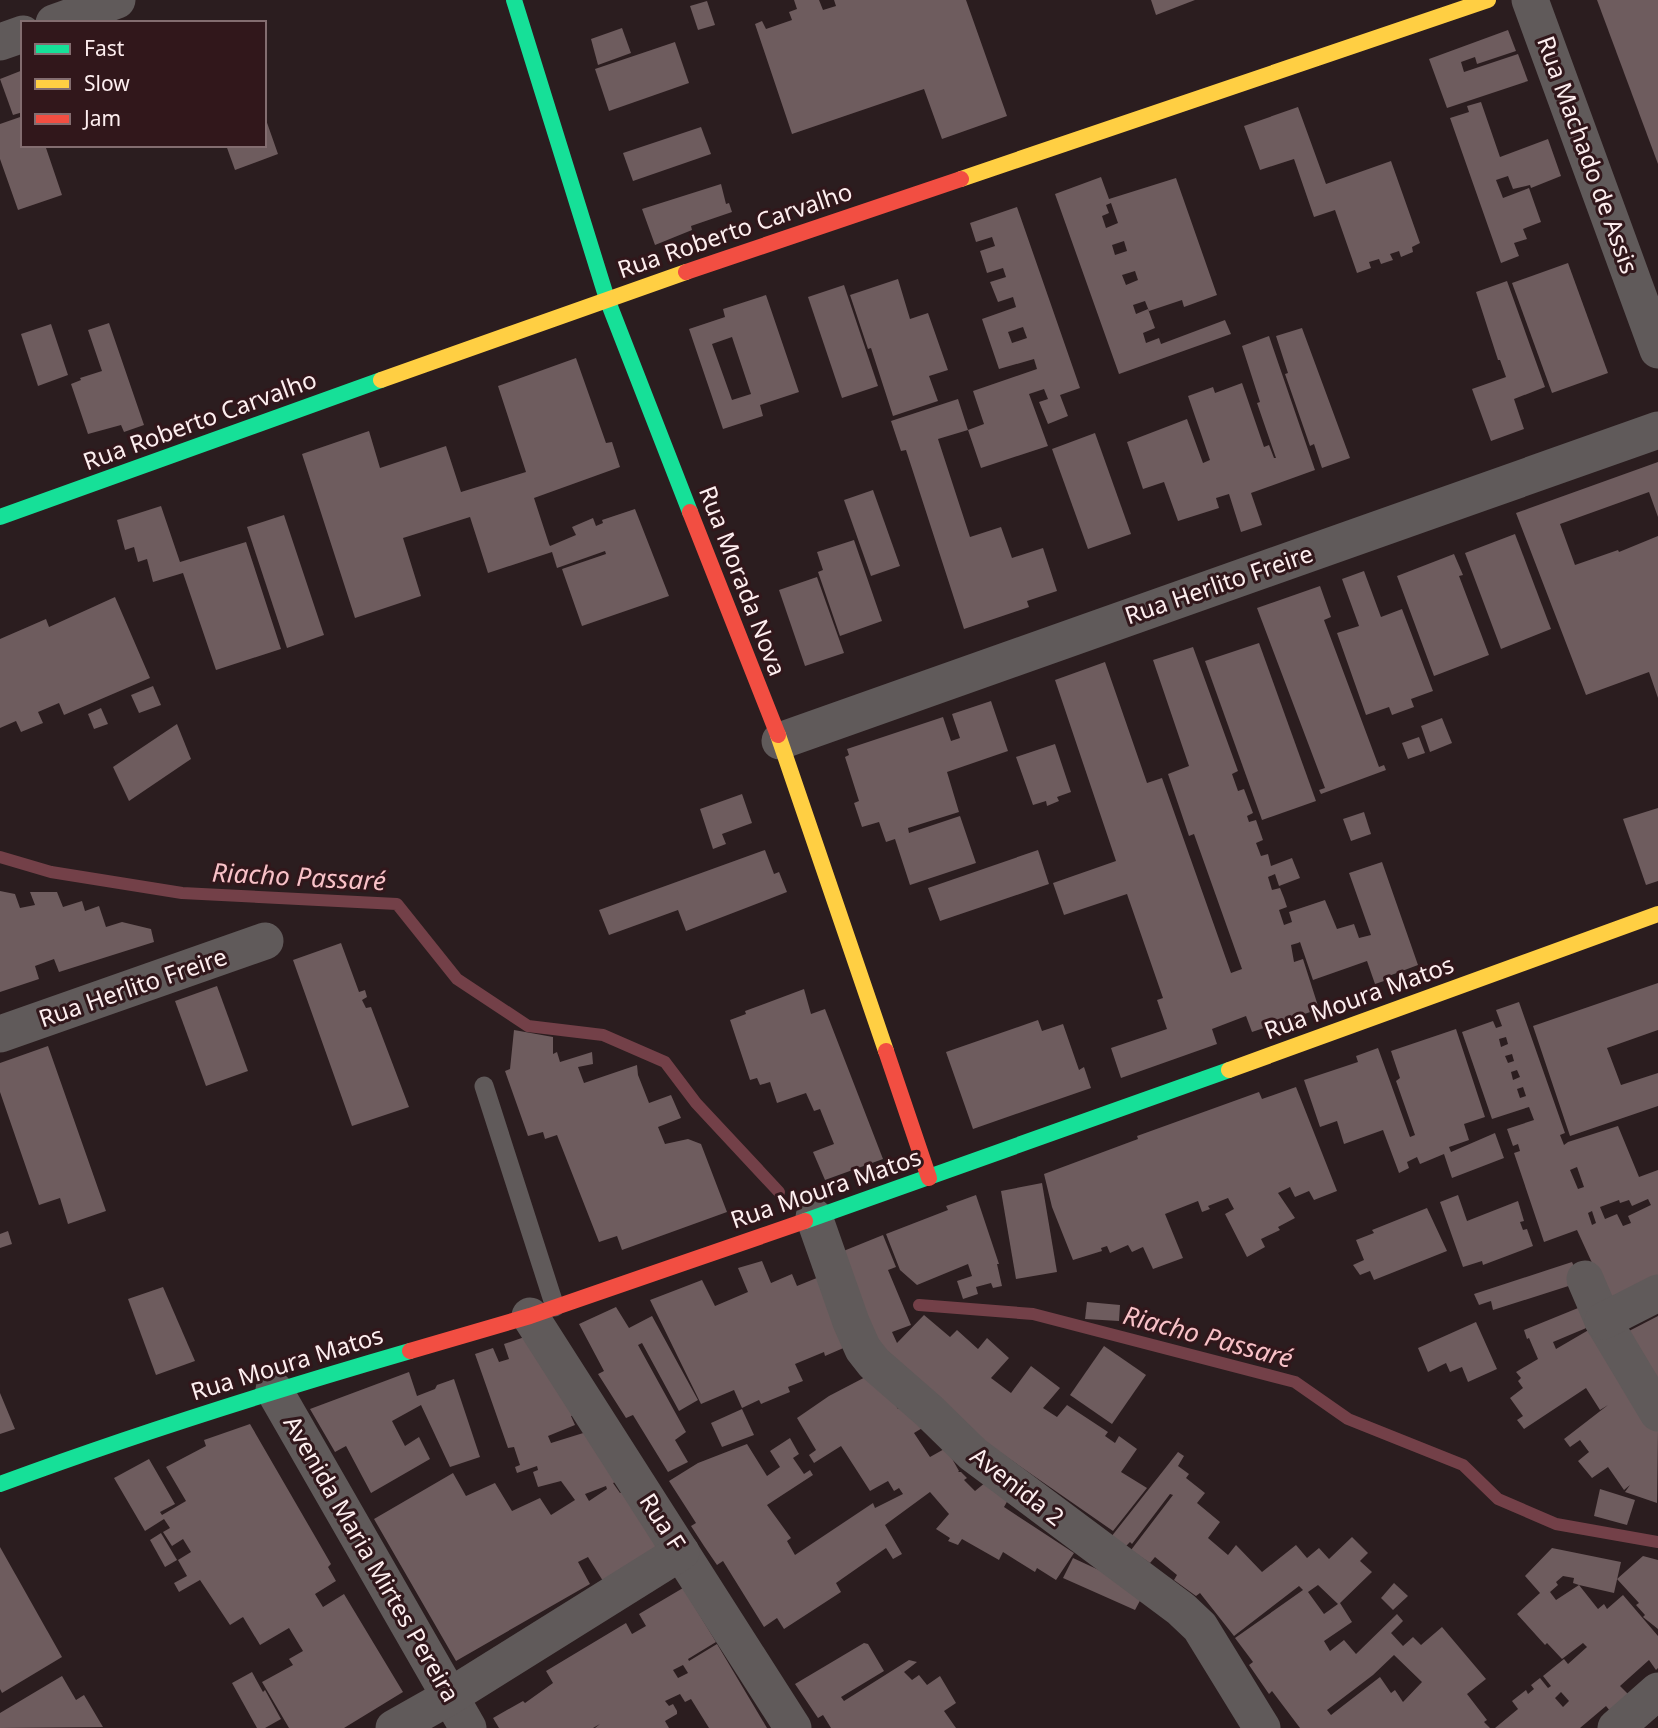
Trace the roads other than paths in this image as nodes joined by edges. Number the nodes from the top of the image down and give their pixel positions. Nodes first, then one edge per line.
1 (117, 0) edge
2 (514, 0) edge
3 (1488, 0) edge
4 (1530, 0) edge
5 (59, 21) edge
6 (21, 35) edge
7 (0, 42) edge
8 (607, 299) junction
9 (1658, 350) edge
10 (1658, 430) edge
11 (0, 517) edge
12 (780, 741) junction
13 (1658, 914) edge
14 (265, 941) dead end
15 (0, 1034) edge
16 (484, 1086) dead end
17 (929, 1178) junction
18 (814, 1217) junction
19 (1586, 1279) dead end
20 (1658, 1293) edge
21 (542, 1311) junction
22 (1603, 1321) junction
23 (274, 1390) junction
24 (1658, 1413) edge
25 (0, 1484) edge
26 (681, 1552) junction
27 (1658, 1691) edge
28 (449, 1697) junction
29 (394, 1728) edge
30 (468, 1728) edge
31 (793, 1728) edge
32 (1262, 1728) edge
33 (1616, 1728) edge

1 - 5 street
2 - 8 street, Rua Morada Nova
3 - 8 street, Rua Roberto Carvalho
4 - 9 street, Rua Machado de Assis
6 - 7 street
8 - 11 street, Rua Roberto Carvalho
8 - 12 street, Rua Morada Nova
10 - 12 street, Rua Herlito Freire
12 - 17 street, Rua Morada Nova
13 - 17 street, Rua Moura Matos
14 - 15 street, Rua Herlito Freire
16 - 21 lane
17 - 18 street, Rua Moura Matos
18 - 21 street, Rua Moura Matos
18 - 32 street, Avenida 2
19 - 22 street
20 - 22 street
21 - 23 street, Rua Moura Matos
21 - 26 street, Rua F
22 - 24 street
23 - 25 street, Rua Moura Matos
23 - 28 street, Avenida Maria Mirtes Pereira
26 - 28 street
26 - 31 street, Rua F
27 - 33 street
28 - 29 street
28 - 30 street, Avenida Maria Mirtes Pereira

